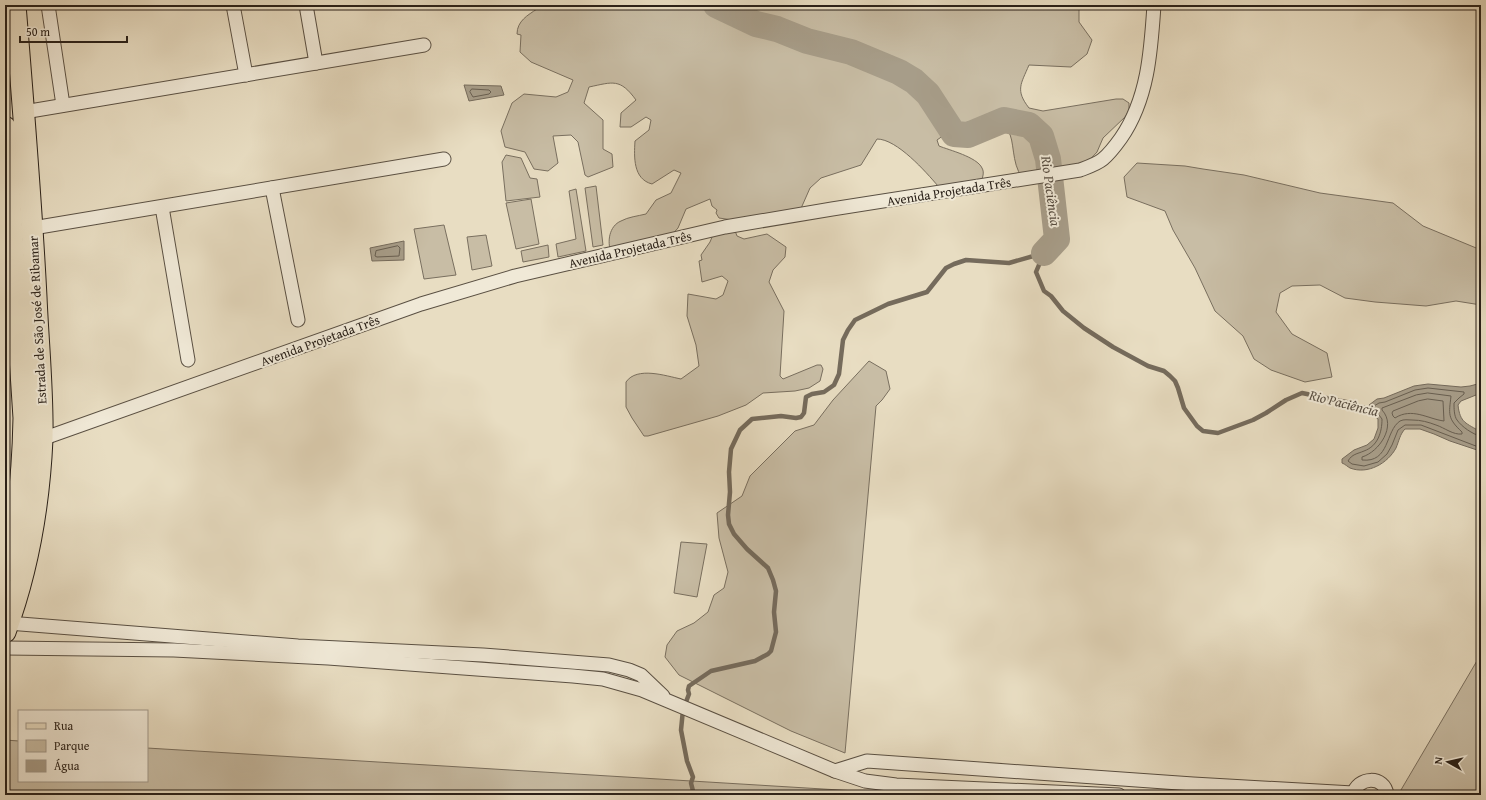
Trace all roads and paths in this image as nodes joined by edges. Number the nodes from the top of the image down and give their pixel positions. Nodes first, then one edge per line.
1 (16, 5) edge
2 (48, 5) edge
3 (233, 5) edge
4 (306, 5) edge
5 (1154, 5) edge
6 (424, 45) dead end
7 (316, 63) junction
8 (246, 75) junction
9 (63, 105) junction
10 (24, 112) junction
11 (5, 127) edge
12 (444, 159) dead end
13 (272, 188) junction
14 (162, 207) junction
15 (33, 228) junction
16 (298, 320) dead end
17 (188, 360) dead end
18 (42, 439) junction
19 (5, 572) edge
20 (7, 628) edge
21 (144, 635) junction
22 (175, 637) junction
23 (5, 648) edge
24 (143, 649) junction
25 (174, 650) junction
26 (298, 651) junction
27 (329, 653) junction
28 (455, 653) junction
29 (453, 667) junction
30 (669, 701) junction
31 (835, 772) junction
32 (1353, 794) edge
33 (1119, 795) edge
34 (1387, 795) edge

1 - 10 main road, Estrada de São José de Ribamar
2 - 9 street
3 - 8 street
4 - 7 street
5 - 18 street, Avenida Projetada Três
6 - 7 street
7 - 8 street
8 - 9 street
9 - 10 street
10 - 15 main road, Estrada de São José de Ribamar
11 - 19 main road, Estrada de São José de Ribamar
12 - 13 street
13 - 14 street
13 - 16 street
14 - 15 street
14 - 17 street
15 - 18 main road, Estrada de São José de Ribamar
18 - 20 main road, Estrada de São José de Ribamar
20 - 21 street
21 - 22 street
21 - 24 street
22 - 25 street
22 - 26 street
23 - 24 street
24 - 25 street
25 - 26 street
26 - 27 street
27 - 28 street
27 - 29 street
28 - 29 street
28 - 30 street
29 - 30 street
30 - 31 street
31 - 32 street
31 - 33 street
32 - 34 street

